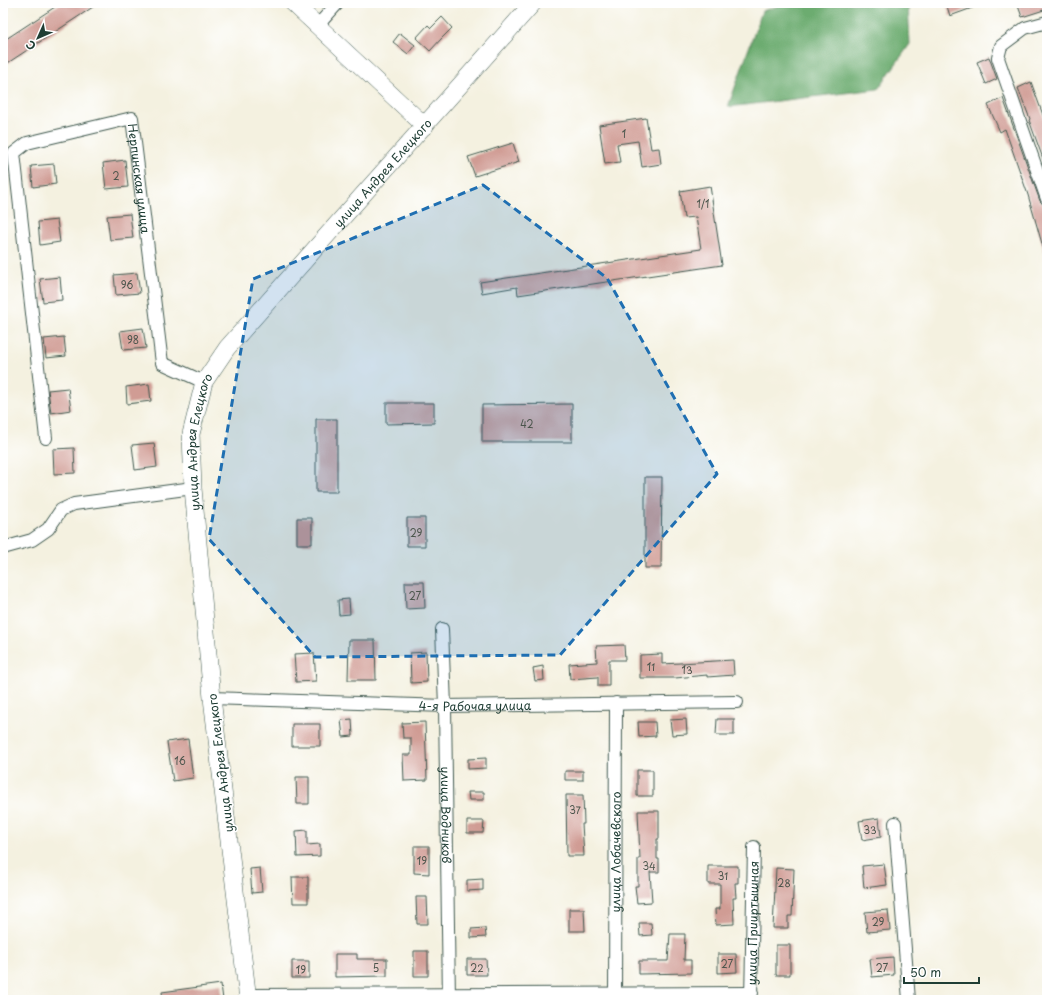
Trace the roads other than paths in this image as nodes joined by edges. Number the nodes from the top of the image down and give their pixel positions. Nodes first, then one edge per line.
1 (294, 3) edge
2 (338, 3) edge
3 (533, 3) edge
4 (1047, 22) edge
5 (318, 25) junction
6 (425, 126) junction
7 (1047, 199) edge
8 (204, 382) junction
9 (46, 438) dead end
10 (193, 488) junction
11 (3, 548) edge
12 (442, 629) dead end
13 (212, 698) junction
14 (737, 702) dead end
15 (616, 703) junction
16 (445, 706) junction
17 (895, 823) dead end
18 (754, 847) dead end
19 (751, 996) edge
20 (448, 997) edge
21 (615, 997) edge
22 (248, 998) edge
23 (909, 1000) edge

1 - 5 main road
2 - 5 street
3 - 6 main road, улица Андрея Елецкого
4 - 7 street
5 - 6 main road
6 - 8 main road, улица Андрея Елецкого
8 - 9 street, Нерпинская улица
8 - 10 main road, улица Андрея Елецкого
10 - 11 street
10 - 13 main road, улица Андрея Елецкого
12 - 16 street, улица Водников
13 - 16 street, 4-я Рабочая улица
13 - 22 main road, улица Андрея Елецкого
14 - 15 street, 4-я Рабочая улица
15 - 16 street, 4-я Рабочая улица
15 - 21 street, улица Лобачевского
16 - 20 street, улица Водников
17 - 23 street
18 - 19 street, улица Прииртышная
19 - 21 street
20 - 21 street
20 - 22 street

